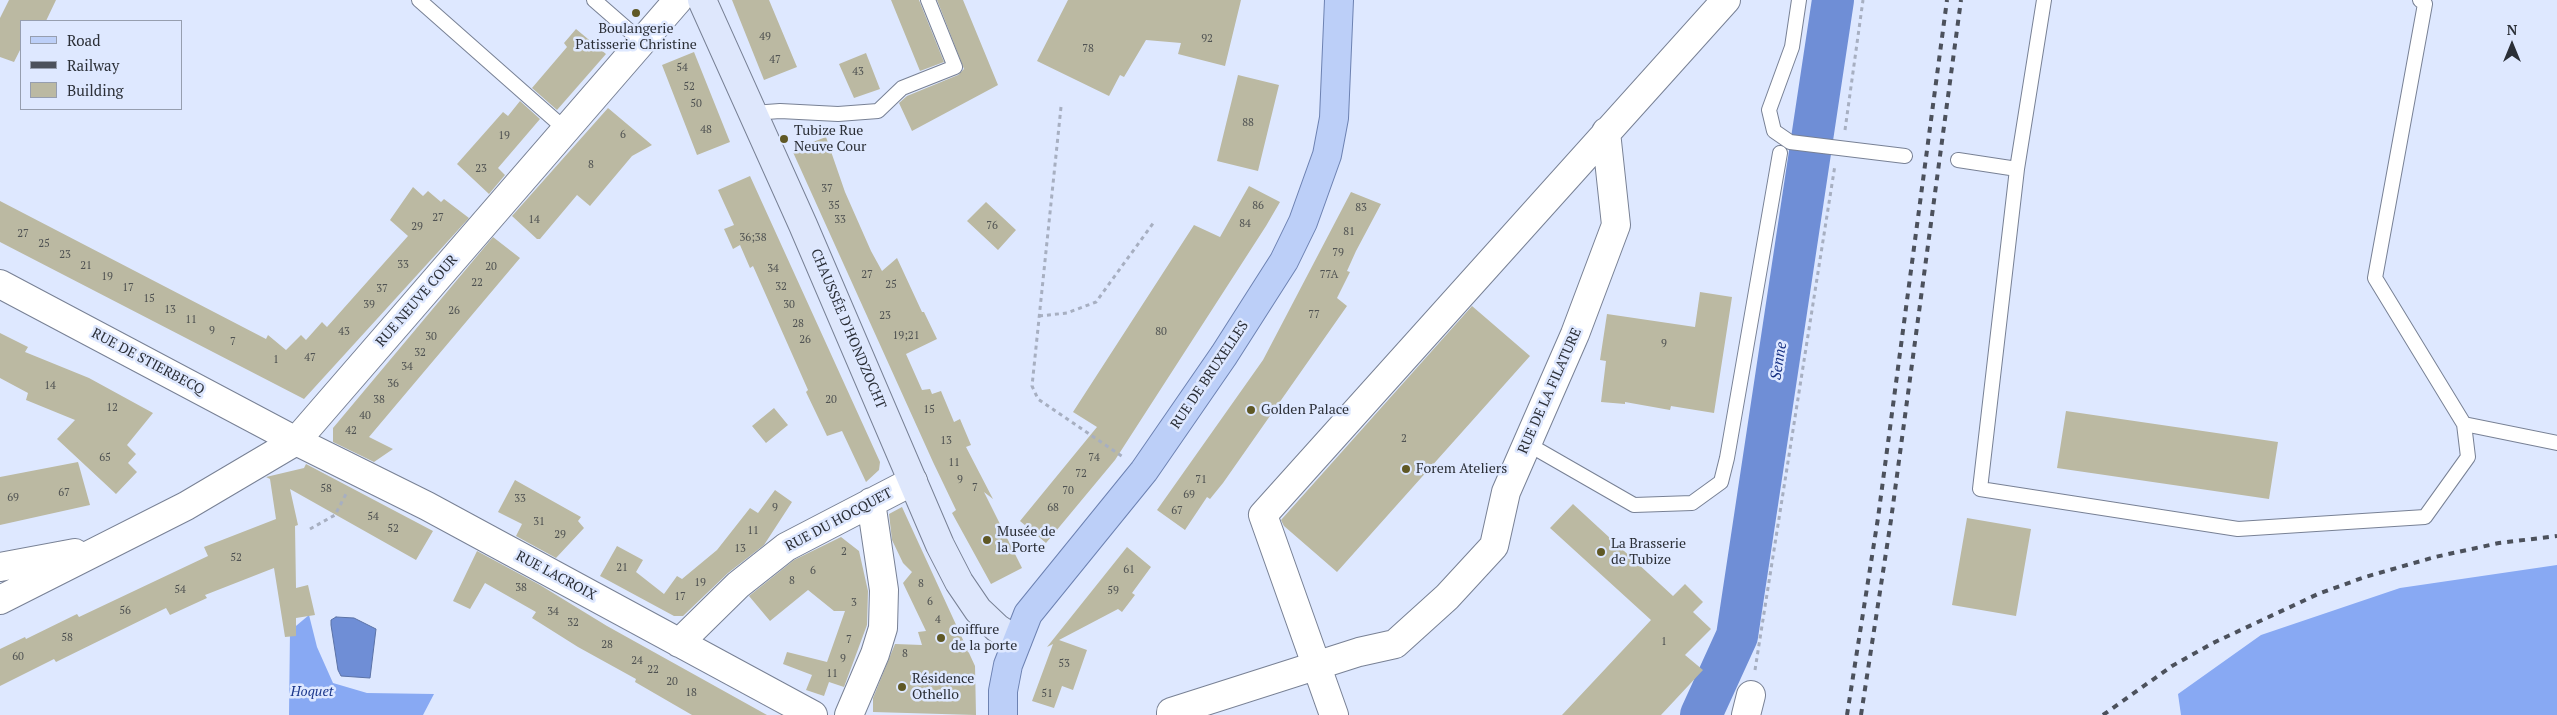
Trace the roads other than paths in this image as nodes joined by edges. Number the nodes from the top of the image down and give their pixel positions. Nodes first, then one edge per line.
1 (419, 0) edge
2 (594, 0) edge
3 (678, 0) edge
4 (702, 0) edge
5 (928, 0) edge
6 (1340, 0) edge
7 (1726, 0) edge
8 (1799, 0) edge
9 (2044, 0) edge
10 (2420, 0) edge
11 (641, 41) junction
12 (753, 113) junction
13 (565, 129) junction
14 (1606, 132) junction
15 (1780, 153) dead end
16 (1905, 156) dead end
17 (1958, 160) dead end
18 (2017, 168) junction
19 (0, 284) edge
20 (2464, 424) junction
21 (296, 441) junction
22 (1526, 443) junction
23 (2557, 443) edge
24 (913, 481) junction
25 (871, 502) junction
26 (111, 545) junction
27 (0, 567) edge
28 (0, 600) edge
29 (1016, 641) junction
30 (679, 642) junction
31 (1318, 665) junction
32 (813, 715) edge
33 (850, 715) edge
34 (1003, 715) edge
35 (1171, 715) edge
36 (1334, 715) edge

1 - 13 lane
2 - 11 lane
3 - 11 street, RUE NEUVE COUR
4 - 12 main road, CHAUSSÉE D'HONDZOCHT
5 - 12 lane
6 - 29 main road, RUE DE BRUXELLES
7 - 14 street
8 - 16 lane
9 - 18 lane
10 - 20 lane
11 - 13 street, RUE NEUVE COUR
12 - 24 main road, CHAUSSÉE D'HONDZOCHT
13 - 21 street, RUE NEUVE COUR
14 - 22 street, RUE DE LA FILATURE
14 - 31 street
15 - 22 lane
17 - 18 lane
18 - 20 lane
19 - 21 street, RUE DE STIERBECQ
20 - 23 lane
21 - 26 street, RUE NEUVE COUR
21 - 30 street, RUE LACROIX
22 - 31 street, RUE DE LA FILATURE
24 - 25 street, RUE DU HOCQUET
24 - 29 main road, CHAUSSÉE D'HONDZOCHT
25 - 30 street, RUE DU HOCQUET
25 - 33 street
26 - 27 street, RUE NEUVE COUR
26 - 28 street, RUE NEUVE COUR
29 - 34 main road, RUE DE BRUXELLES
30 - 32 street, RUE LACROIX
31 - 35 street, RUE DE LA FILATURE
31 - 36 street

